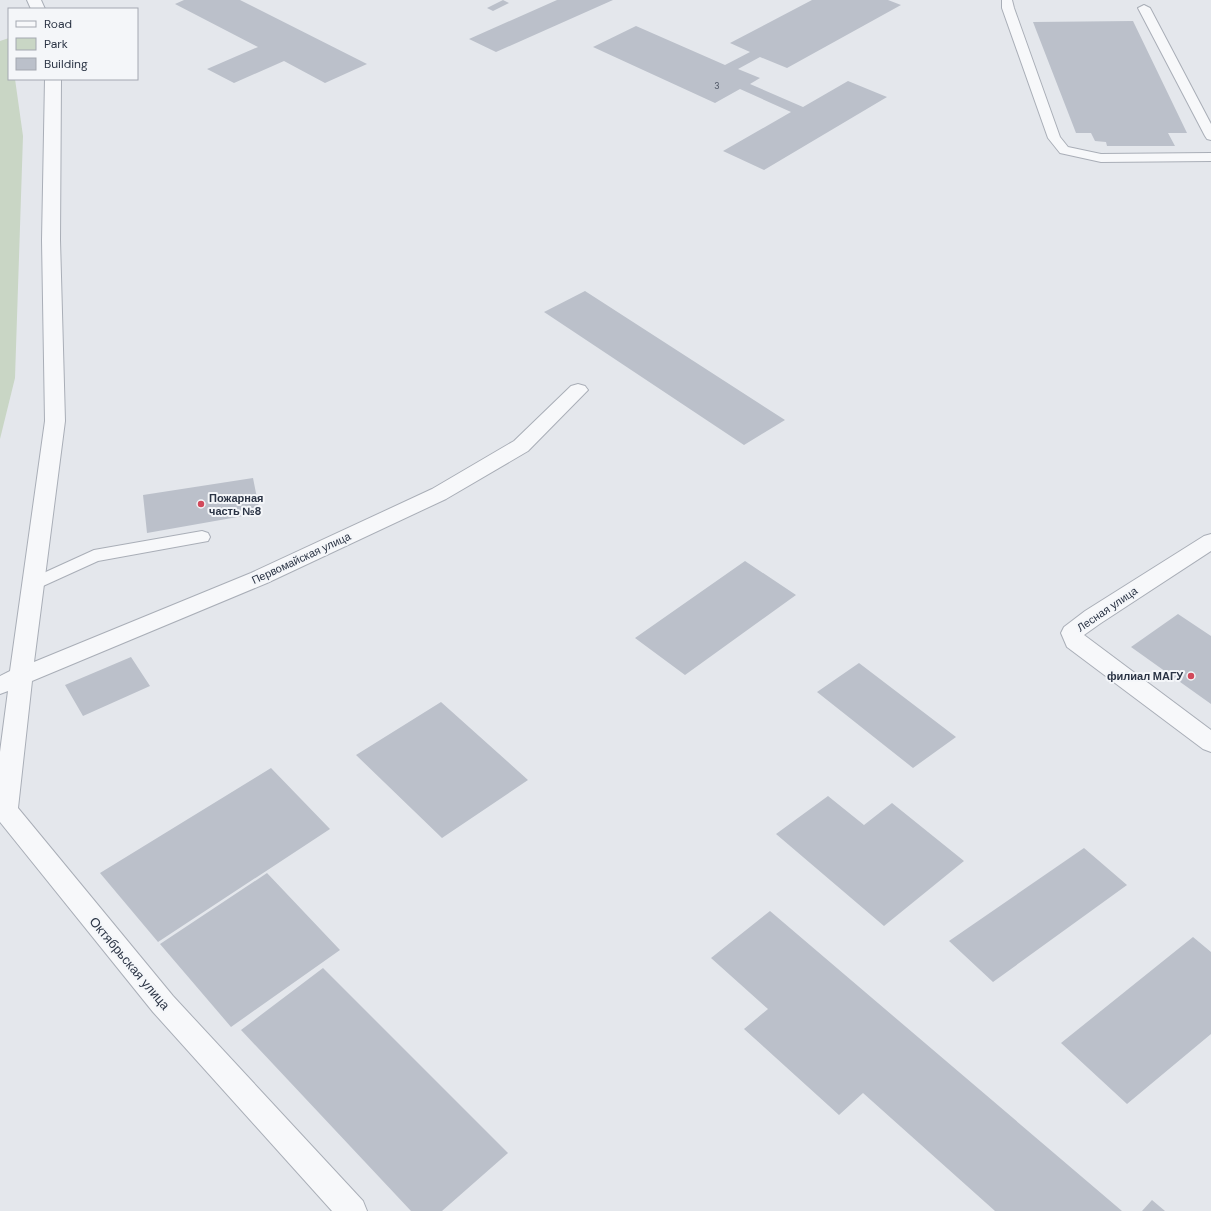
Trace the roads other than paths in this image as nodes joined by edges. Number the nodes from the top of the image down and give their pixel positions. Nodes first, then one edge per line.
1 (1007, 0) edge
2 (1144, 8) dead end
3 (52, 80) edge
4 (1211, 136) edge
5 (1211, 157) edge
6 (578, 390) dead end
7 (202, 537) dead end
8 (1211, 541) edge
9 (32, 585) junction
10 (11, 680) edge
11 (1211, 743) edge
12 (3, 809) edge
13 (352, 1211) edge

1 - 5 lane
2 - 4 lane
3 - 9 street, Октябрьская улица
6 - 10 street, Первомайская улица
7 - 9 lane
8 - 11 street, Лесная улица
9 - 10 street, Октябрьская улица
10 - 12 street, Октябрьская улица
12 - 13 street, Октябрьская улица

